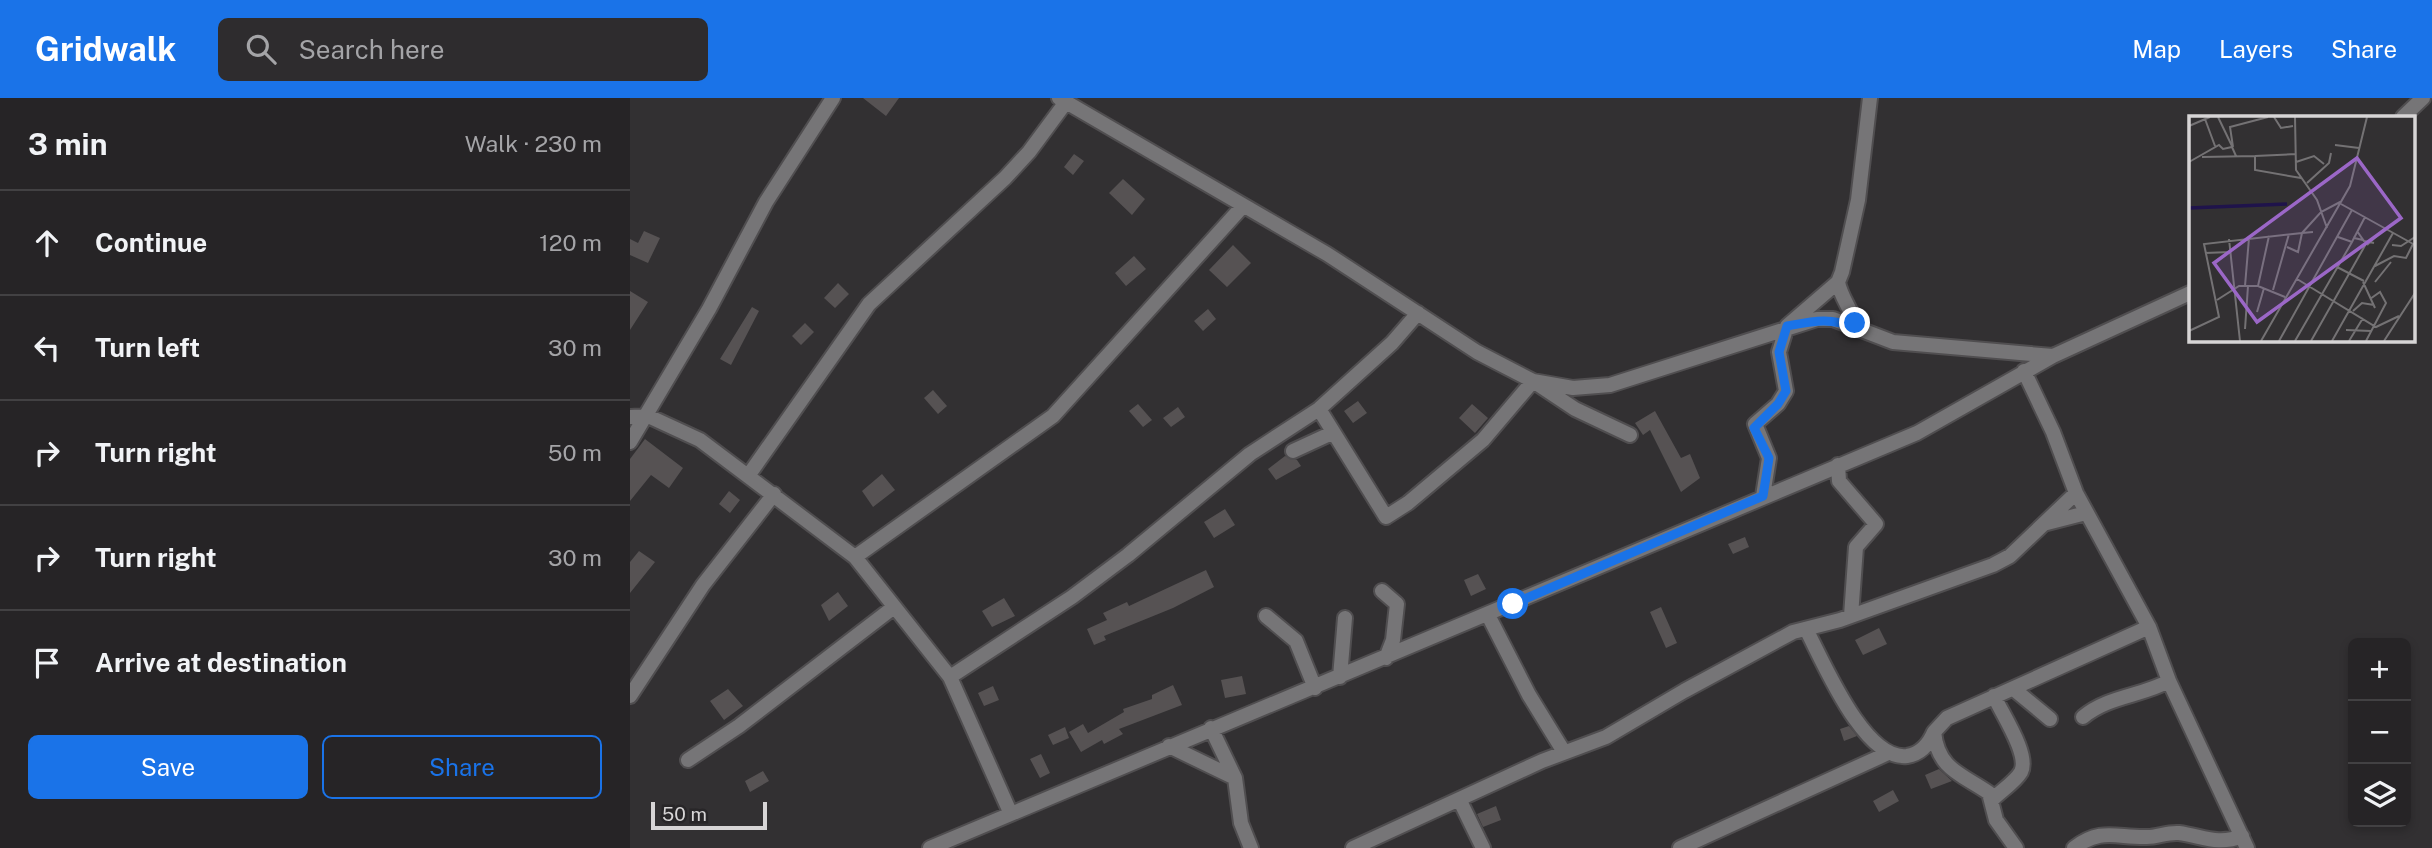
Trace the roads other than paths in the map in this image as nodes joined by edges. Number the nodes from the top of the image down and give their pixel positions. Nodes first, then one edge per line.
1 (1870, 98) edge
2 (2423, 98) edge
3 (826, 100) edge
4 (1062, 100) edge
5 (2404, 116) edge
6 (1242, 207) junction
7 (1838, 282) junction
8 (2189, 293) edge
9 (1419, 313) junction
10 (1787, 326) junction
11 (1856, 328) junction
12 (2053, 356) junction
13 (2024, 371) junction
14 (1533, 381) junction
15 (1319, 409) junction
16 (648, 416) junction
17 (630, 417) edge
18 (1332, 433) junction
19 (1630, 435) dead end
20 (630, 442) edge
21 (1293, 451) dead end
22 (1838, 465) junction
23 (748, 476) junction
24 (2076, 493) junction
25 (774, 494) junction
26 (1768, 494) junction
27 (2087, 513) junction
28 (2046, 523) junction
29 (855, 557) junction
30 (1382, 591) dead end
31 (894, 607) junction
32 (1488, 615) junction
33 (1266, 616) dead end
34 (1851, 616) junction
35 (1345, 618) dead end
36 (2149, 628) junction
37 (1806, 629) junction
38 (1386, 659) junction
39 (950, 677) junction
40 (1340, 677) junction
41 (2169, 681) junction
42 (1315, 688) junction
43 (2015, 690) junction
44 (630, 695) edge
45 (1994, 696) junction
46 (2083, 716) dead end
47 (2050, 719) dead end
48 (1211, 728) junction
49 (1934, 732) junction
50 (1169, 746) junction
51 (1564, 752) junction
52 (1886, 754) junction
53 (688, 760) dead end
54 (1235, 778) junction
55 (1993, 799) junction
56 (1460, 801) junction
57 (1010, 812) junction
58 (2244, 842) edge
59 (2009, 845) edge
60 (930, 848) edge
61 (1251, 848) edge
62 (1353, 848) edge
63 (1483, 848) edge
64 (1681, 848) edge
65 (2074, 848) edge

1 - 7 street
2 - 5 street
3 - 16 street
4 - 6 street
4 - 23 street
6 - 9 street
6 - 29 street
7 - 10 street
7 - 11 street
8 - 12 street
9 - 14 street
9 - 15 street
10 - 11 street
10 - 14 street
10 - 26 street
11 - 12 street
12 - 13 street
13 - 22 street
13 - 24 street
14 - 18 street
14 - 19 street
15 - 18 street
15 - 39 street
16 - 17 street
16 - 20 street
16 - 23 street
18 - 21 street
22 - 26 street
22 - 34 street
23 - 25 street
24 - 27 street
24 - 28 street
25 - 29 street
25 - 44 street
26 - 32 street
27 - 28 street
27 - 36 street
28 - 34 street
29 - 31 street
30 - 38 street
31 - 39 street
31 - 53 street
32 - 38 street
32 - 51 street
33 - 42 street
34 - 37 street
35 - 40 street
36 - 41 street
36 - 43 street
37 - 51 street
37 - 52 street
38 - 40 street
39 - 57 street
40 - 42 street
41 - 46 street
41 - 58 street
42 - 48 street
43 - 45 street
43 - 47 street
45 - 49 street
45 - 55 street
48 - 50 street
48 - 54 street
49 - 52 street
49 - 55 street
50 - 54 street
50 - 57 street
51 - 56 street
52 - 64 street
54 - 61 street
55 - 59 street
56 - 62 street
56 - 63 street
57 - 60 street
58 - 65 street

